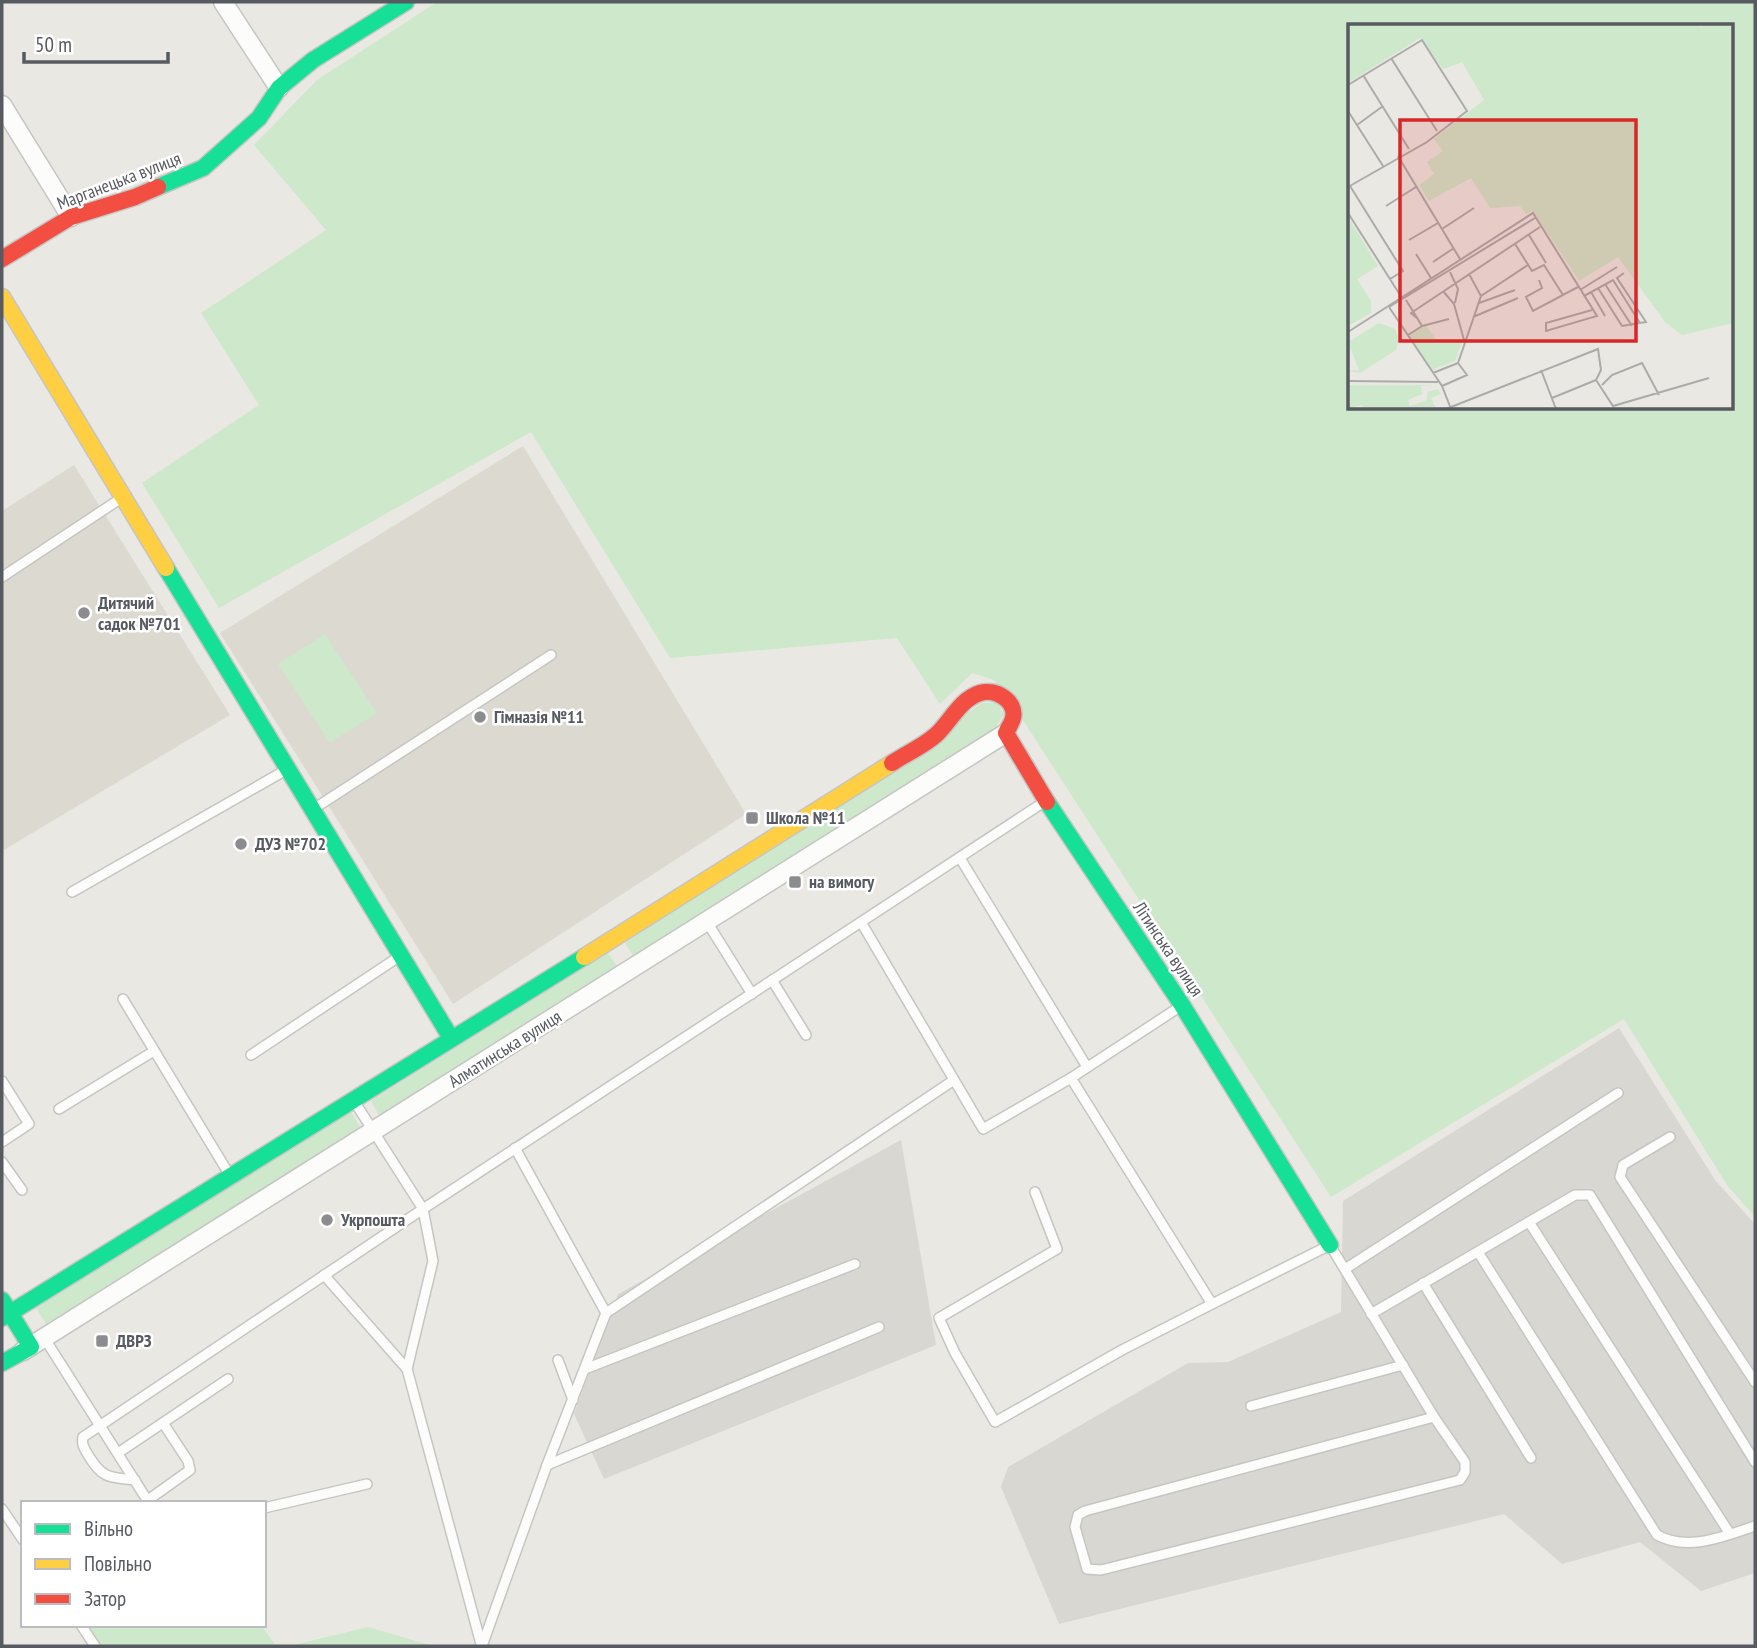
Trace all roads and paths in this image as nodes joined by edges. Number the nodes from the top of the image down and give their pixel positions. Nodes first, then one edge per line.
1 (223, 2) edge
2 (406, 2) edge
3 (279, 88) junction
4 (2, 105) edge
5 (71, 217) junction
6 (2, 259) edge
7 (2, 297) edge
8 (124, 497) junction
9 (2, 577) edge
10 (551, 655) dead end
11 (1006, 733) junction
12 (289, 769) junction
13 (1046, 801) junction
14 (313, 810) junction
15 (960, 858) junction
16 (72, 892) dead end
17 (707, 922) junction
18 (861, 922) junction
19 (401, 955) junction
20 (772, 980) junction
21 (752, 994) junction
22 (123, 999) dead end
23 (1182, 1005) junction
24 (806, 1035) dead end
25 (451, 1038) junction
26 (154, 1051) junction
27 (251, 1055) dead end
28 (1087, 1067) junction
29 (1071, 1078) junction
30 (954, 1080) junction
31 (2, 1081) edge
32 (1618, 1093) dead end
33 (354, 1101) junction
34 (59, 1109) dead end
35 (374, 1132) junction
36 (1670, 1137) dead end
37 (2, 1142) edge
38 (515, 1148) junction
39 (2, 1162) edge
40 (231, 1177) junction
41 (22, 1190) dead end
42 (1035, 1192) dead end
43 (423, 1209) junction
44 (1529, 1222) junction
45 (1329, 1245) junction
46 (1478, 1252) junction
47 (855, 1264) dead end
48 (1345, 1269) junction
49 (324, 1275) junction
50 (1423, 1283) junction
51 (1212, 1304) junction
52 (5, 1310) edge
53 (606, 1313) junction
54 (1371, 1314) junction
55 (879, 1327) dead end
56 (38, 1343) junction
57 (558, 1360) dead end
58 (2, 1363) edge
59 (1403, 1365) junction
60 (408, 1369) junction
61 (585, 1369) junction
62 (228, 1379) dead end
63 (1755, 1382) edge
64 (573, 1400) junction
65 (1251, 1406) dead end
66 (1434, 1417) junction
67 (163, 1423) junction
68 (101, 1425) junction
69 (118, 1453) junction
70 (1531, 1458) dead end
71 (1755, 1462) edge
72 (547, 1465) junction
73 (135, 1480) junction
74 (368, 1484) dead end
75 (147, 1501) edge
76 (149, 1501) edge
77 (266, 1508) edge
78 (2, 1509) edge
79 (1755, 1526) edge
80 (1730, 1534) junction
81 (21, 1537) edge
82 (82, 1627) edge
83 (95, 1646) edge
84 (482, 1646) edge

1 - 3 street
2 - 3 street, Марганецька вулиця
3 - 5 street, Марганецька вулиця
4 - 5 street
5 - 6 street, Марганецька вулиця
7 - 8 street
8 - 9 lane
8 - 12 street
10 - 14 lane
11 - 13 street, Літинська вулиця
11 - 17 street, Алматинська вулиця
11 - 25 street
12 - 14 street
12 - 16 lane
13 - 15 lane
13 - 23 street, Літинська вулиця
14 - 19 street
15 - 18 lane
15 - 28 lane
17 - 21 lane
17 - 35 street, Алматинська вулиця
18 - 20 lane
18 - 30 lane
19 - 25 street
19 - 27 lane
20 - 21 lane
20 - 24 lane
21 - 38 lane
22 - 26 lane
23 - 28 lane
23 - 45 street, Літинська вулиця
25 - 33 street
26 - 34 lane
26 - 40 lane
28 - 29 lane
29 - 30 lane
29 - 51 lane
30 - 53 lane
31 - 37 lane
32 - 48 lane
33 - 35 lane
33 - 40 street
35 - 43 lane
35 - 56 street, Алматинська вулиця
36 - 63 lane
38 - 43 lane
38 - 53 lane
39 - 41 lane
40 - 52 street
42 - 51 lane
43 - 49 lane
43 - 60 lane
44 - 46 lane
44 - 71 lane
44 - 80 lane
45 - 48 lane
45 - 51 lane
46 - 50 lane
46 - 80 lane
47 - 61 lane
48 - 54 lane
49 - 60 lane
49 - 68 lane
50 - 54 lane
50 - 70 lane
52 - 56 street
53 - 61 lane
54 - 59 lane
55 - 72 lane
56 - 58 street, Алматинська вулиця
56 - 68 lane
57 - 64 lane
59 - 65 lane
59 - 66 lane
60 - 84 lane
61 - 64 lane
62 - 67 lane
64 - 72 lane
66 - 66 lane
67 - 69 lane
67 - 76 lane
68 - 69 lane
68 - 73 lane
69 - 73 lane
72 - 84 lane
73 - 75 lane
74 - 77 lane
78 - 81 lane
79 - 80 lane
82 - 83 lane

